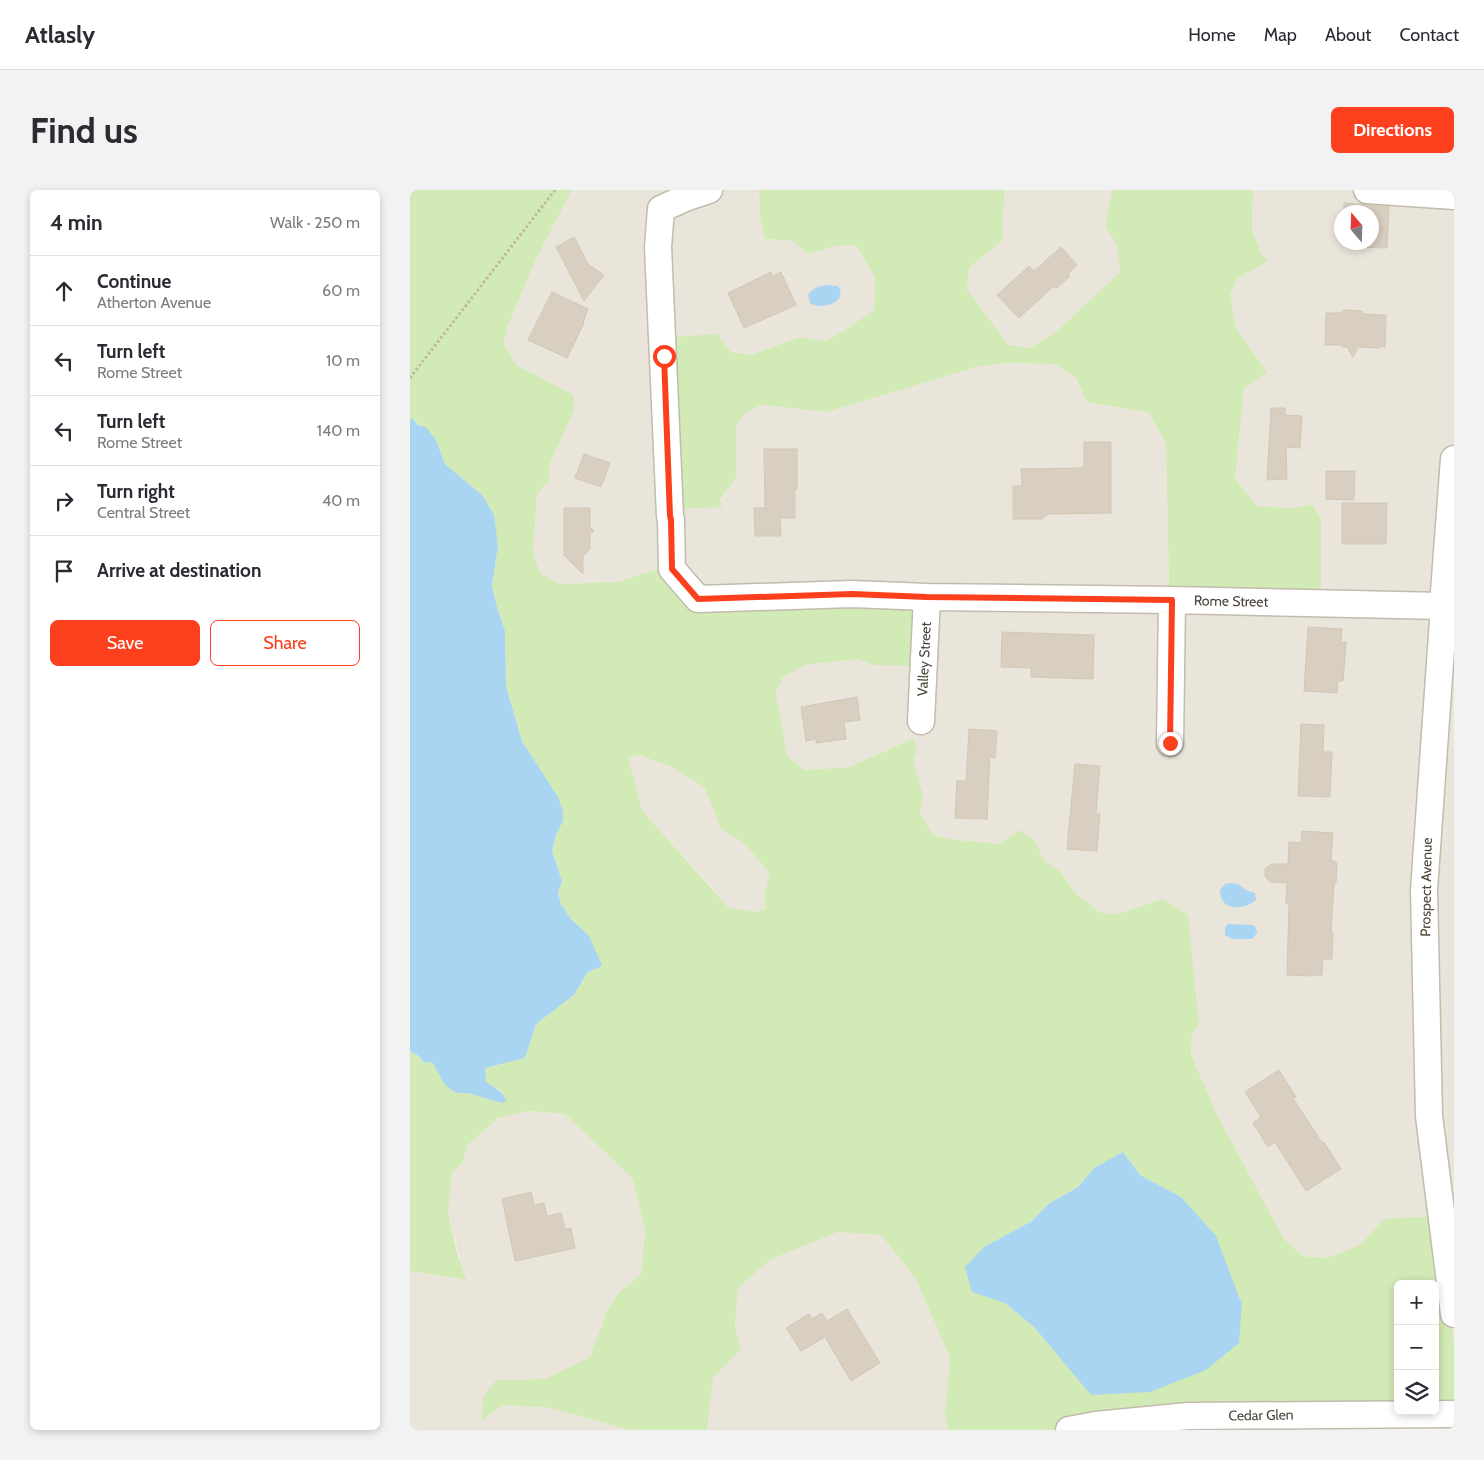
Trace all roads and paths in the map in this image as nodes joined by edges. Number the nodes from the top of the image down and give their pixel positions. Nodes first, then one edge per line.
1 (555, 190) edge
2 (709, 190) edge
3 (1367, 190) edge
4 (1454, 196) edge
5 (410, 378) edge
6 (1454, 459) edge
7 (927, 597) junction
8 (1172, 600) junction
9 (1444, 606) junction
10 (921, 721) dead end
11 (1170, 743) dead end
12 (1454, 1314) edge
13 (1454, 1414) edge
14 (1069, 1430) edge

1 - 5 path
2 - 7 street, Rome Street
3 - 4 street
6 - 9 street, Prospect Avenue
7 - 8 street, Rome Street
7 - 10 street, Valley Street
8 - 9 street, Rome Street
8 - 11 street
9 - 12 street, Prospect Avenue
13 - 14 street, Cedar Glen

